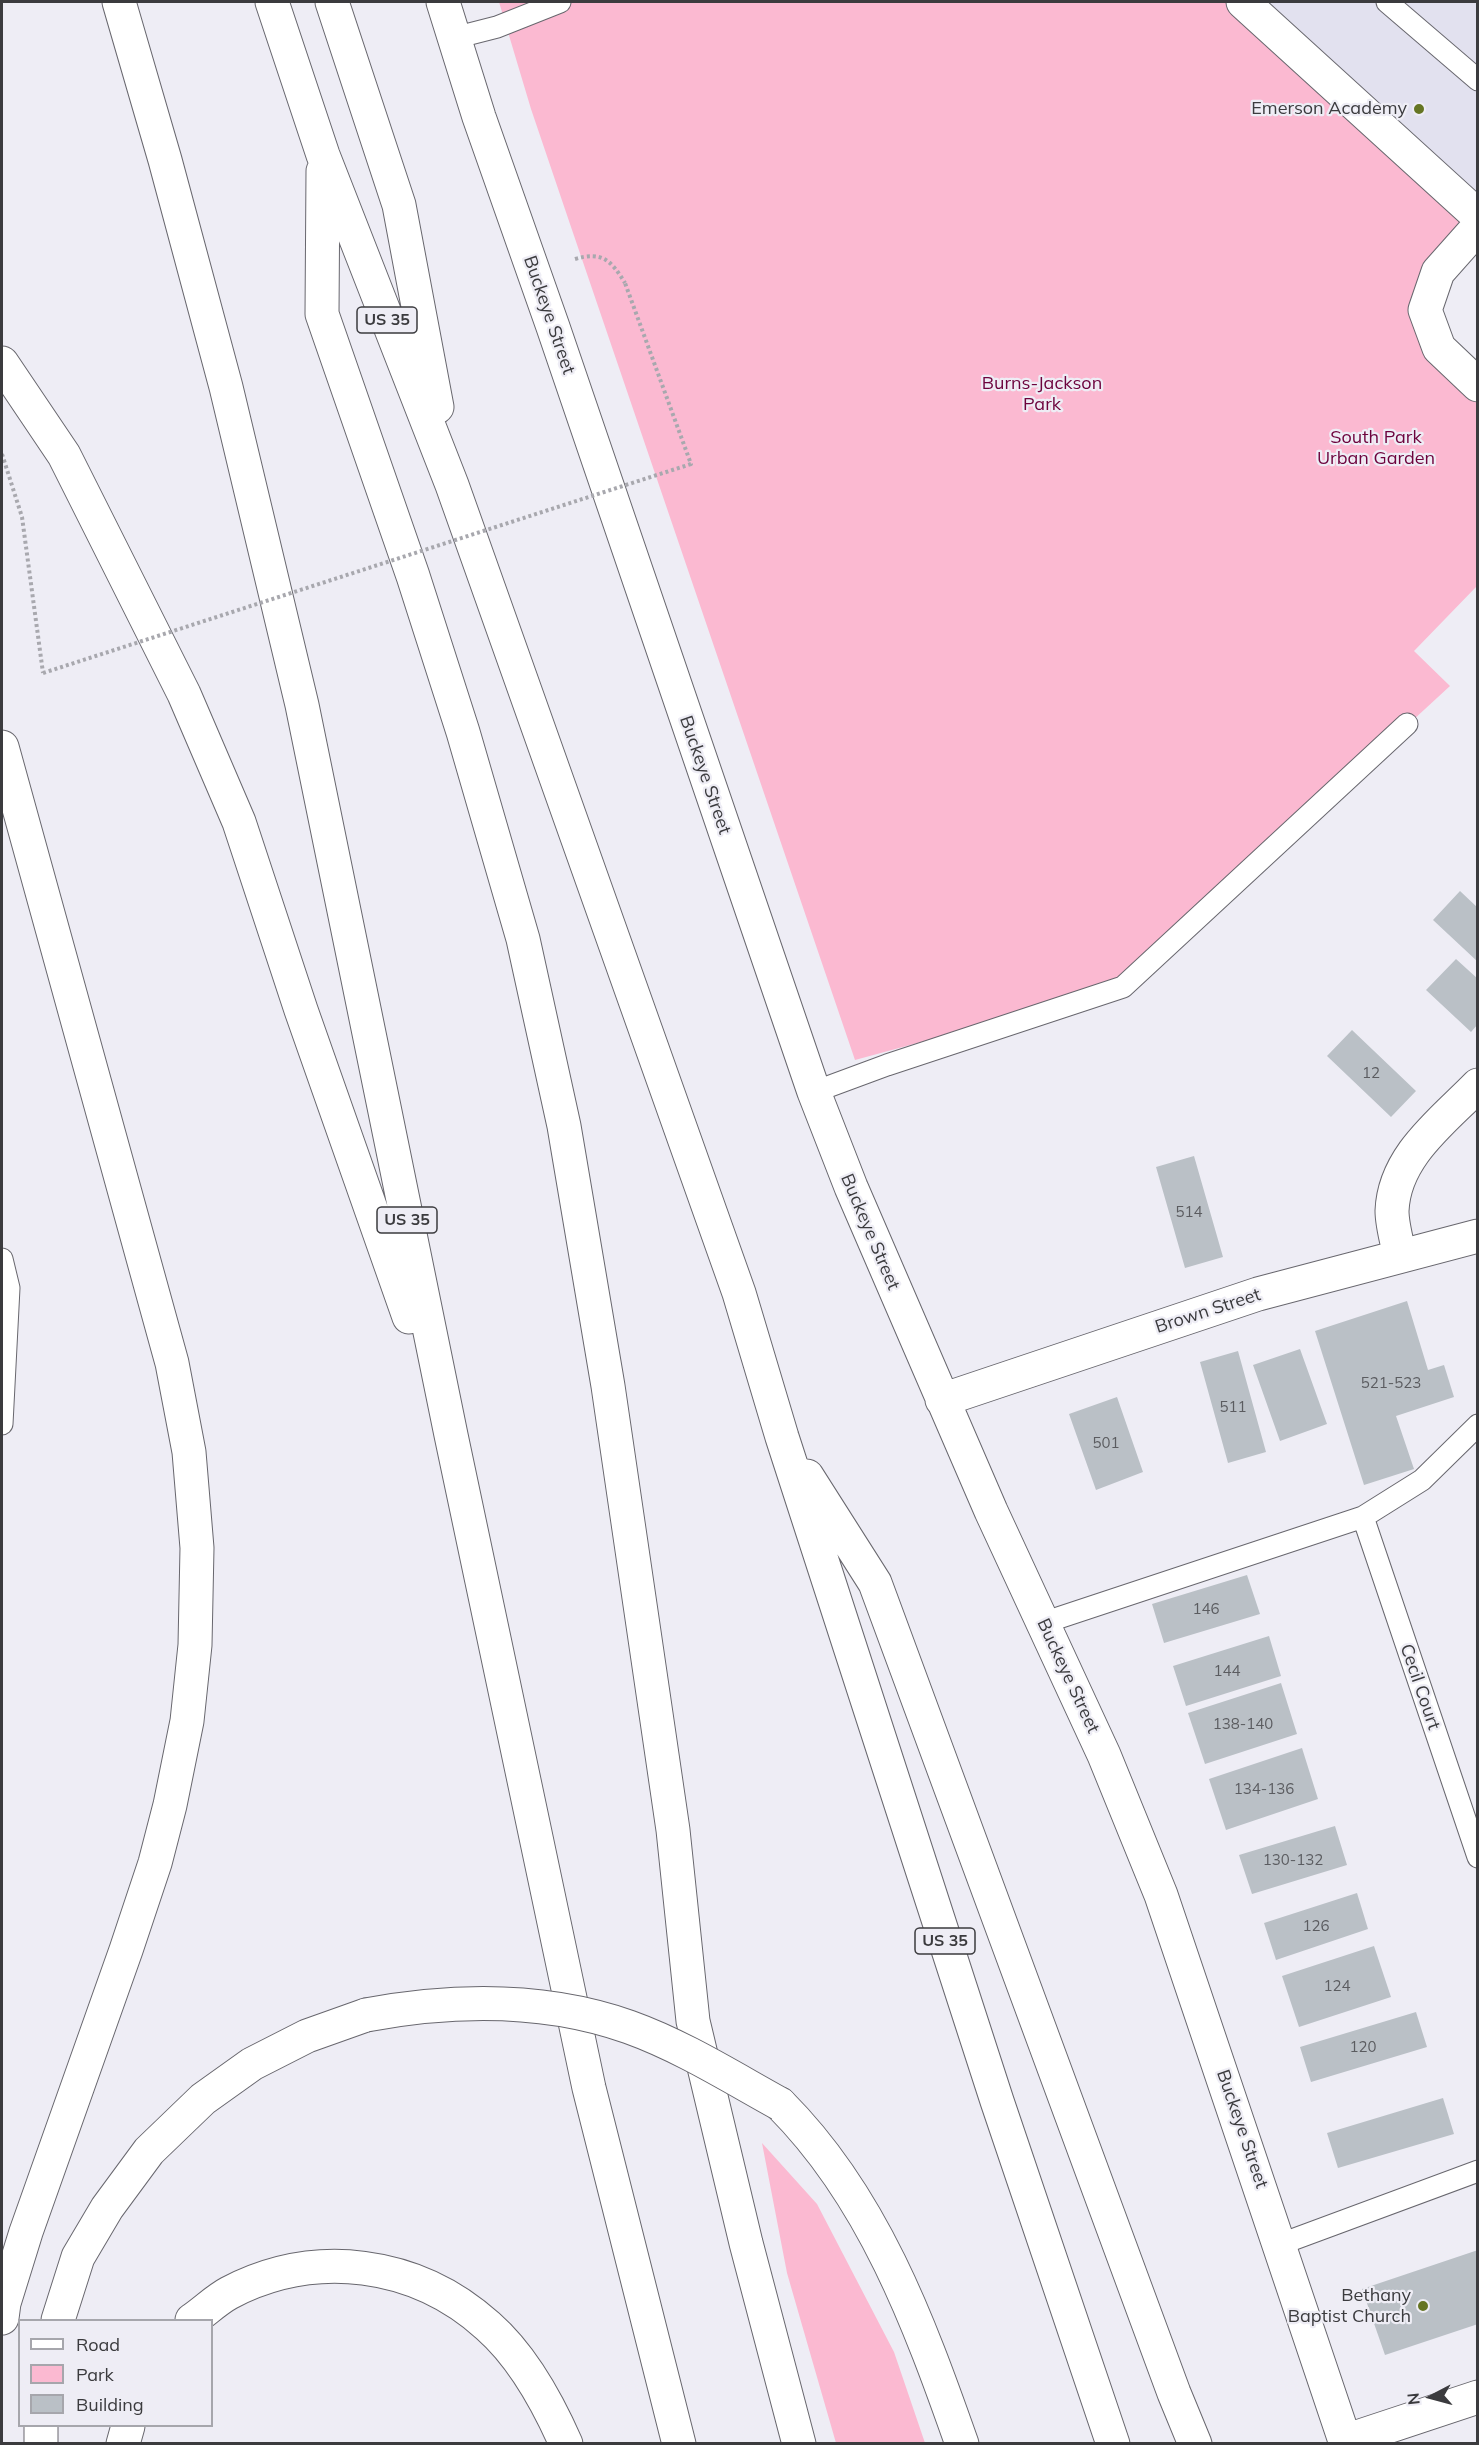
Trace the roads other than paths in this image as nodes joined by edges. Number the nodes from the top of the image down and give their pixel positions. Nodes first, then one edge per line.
1 (118, 2) edge
2 (272, 2) edge
3 (332, 2) edge
4 (443, 2) edge
5 (560, 2) edge
6 (1243, 2) edge
7 (1387, 2) edge
8 (454, 38) junction
9 (1478, 80) edge
10 (323, 155) junction
11 (1478, 216) edge
12 (1478, 227) edge
13 (2, 363) edge
14 (1478, 385) edge
15 (452, 485) junction
16 (1407, 724) dead end
17 (2, 747) edge
18 (1478, 1085) edge
19 (814, 1092) junction
20 (1478, 1236) edge
21 (1400, 1256) junction
22 (2, 1259) edge
23 (942, 1400) junction
24 (2, 1424) edge
25 (1478, 1425) edge
26 (451, 1435) junction
27 (782, 1437) junction
28 (1363, 1517) junction
29 (1044, 1623) junction
30 (1478, 1857) edge
31 (1478, 2171) edge
32 (1281, 2244) junction
33 (2, 2318) edge
34 (58, 2319) edge
35 (193, 2319) edge
36 (1478, 2397) edge
37 (41, 2427) edge
38 (128, 2427) edge
39 (1346, 2442) edge
40 (41, 2444) edge
41 (123, 2444) edge
42 (566, 2444) edge
43 (679, 2444) edge
44 (799, 2444) edge
45 (962, 2444) edge
46 (1113, 2444) edge
47 (1195, 2444) edge

1 - 26 main road, US 35
2 - 10 main road, US 35
3 - 15 main road
4 - 8 main road, Buckeye Street
5 - 8 lane
6 - 11 main road
7 - 9 lane
8 - 19 main road, Buckeye Street
10 - 15 main road, US 35
10 - 44 main road
12 - 14 main road
13 - 26 main road
15 - 27 main road, US 35
16 - 19 lane
17 - 33 main road
18 - 21 main road
19 - 23 main road, Buckeye Street
20 - 21 main road, Brown Street
21 - 23 main road, Brown Street
22 - 24 lane
23 - 29 main road, Buckeye Street
25 - 28 lane
26 - 43 main road, US 35
27 - 46 main road, US 35
27 - 47 main road
28 - 29 lane
28 - 30 lane, Cecil Court
29 - 32 main road, Buckeye Street
31 - 32 lane
32 - 39 main road, Buckeye Street
34 - 45 main road, bridge
35 - 42 main road
36 - 39 main road
37 - 40 main road
38 - 41 main road

